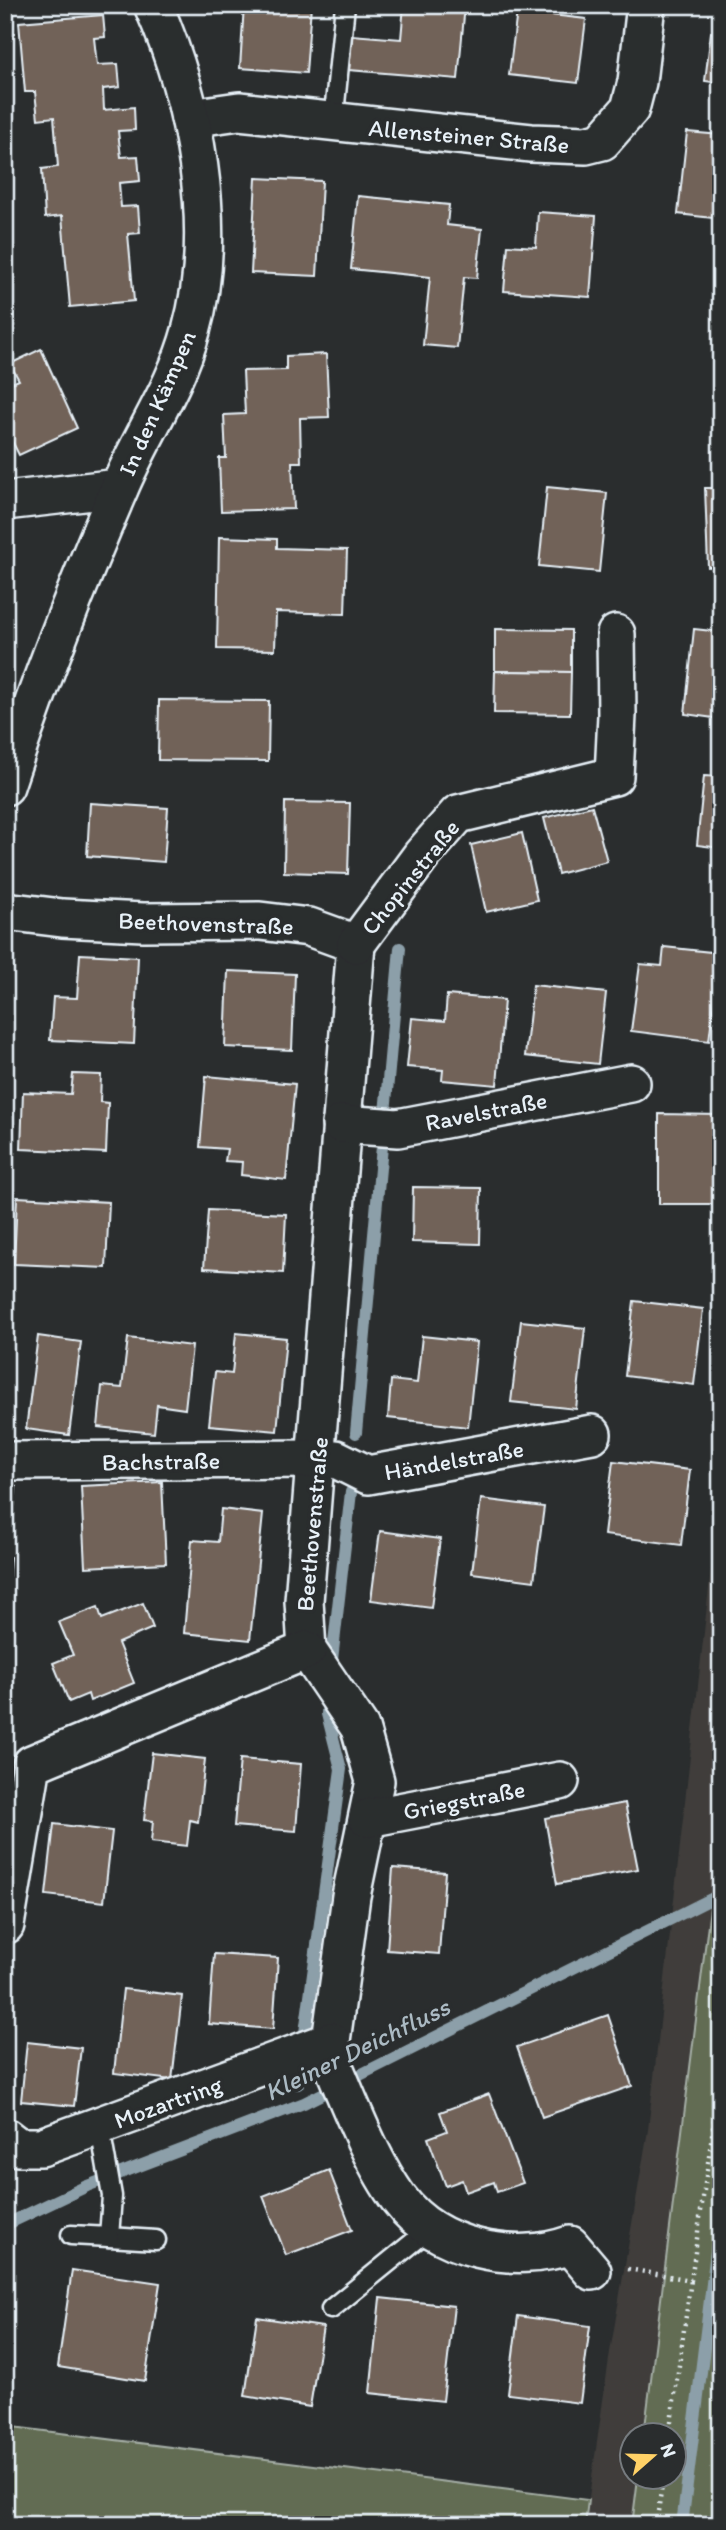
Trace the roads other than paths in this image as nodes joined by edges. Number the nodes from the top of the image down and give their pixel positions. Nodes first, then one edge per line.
1 (153, 5) edge
2 (345, 5) edge
3 (646, 5) edge
4 (190, 118) junction
5 (333, 124) junction
6 (119, 488) junction
7 (5, 501) edge
8 (616, 634) dead end
9 (5, 786) edge
10 (5, 911) edge
11 (356, 944) junction
12 (631, 1083) dead end
13 (369, 1126) junction
14 (592, 1434) dead end
15 (318, 1459) junction
16 (5, 1461) edge
17 (312, 1658) junction
18 (19, 1762) edge
19 (560, 1781) dead end
20 (368, 1818) junction
21 (5, 1925) edge
22 (316, 2052) junction
23 (5, 2137) edge
24 (102, 2142) junction
25 (432, 2227) junction
26 (71, 2235) dead end
27 (109, 2237) junction
28 (156, 2240) dead end
29 (592, 2271) road end
30 (331, 2309) dead end

1 - 4 street, In den Kämpen
2 - 5 lane
3 - 5 street, Allensteiner Straße
4 - 5 street, Allensteiner Straße
4 - 6 street, In den Kämpen
6 - 7 street
6 - 9 street, In den Kämpen
8 - 11 street, Chopinstraße
10 - 11 street, Beethovenstraße
11 - 13 street, Beethovenstraße
12 - 13 street, Ravelstraße
13 - 15 street, Beethovenstraße
14 - 15 street, Händelstraße
15 - 16 street, Bachstraße
15 - 17 street, Beethovenstraße
17 - 18 street
17 - 20 street
18 - 21 street
19 - 20 street, Griegstraße
20 - 22 street
22 - 24 street, Mozartring
22 - 25 street
23 - 24 street, Mozartring
24 - 27 lane
25 - 29 street
25 - 30 lane
26 - 27 lane
27 - 28 lane

